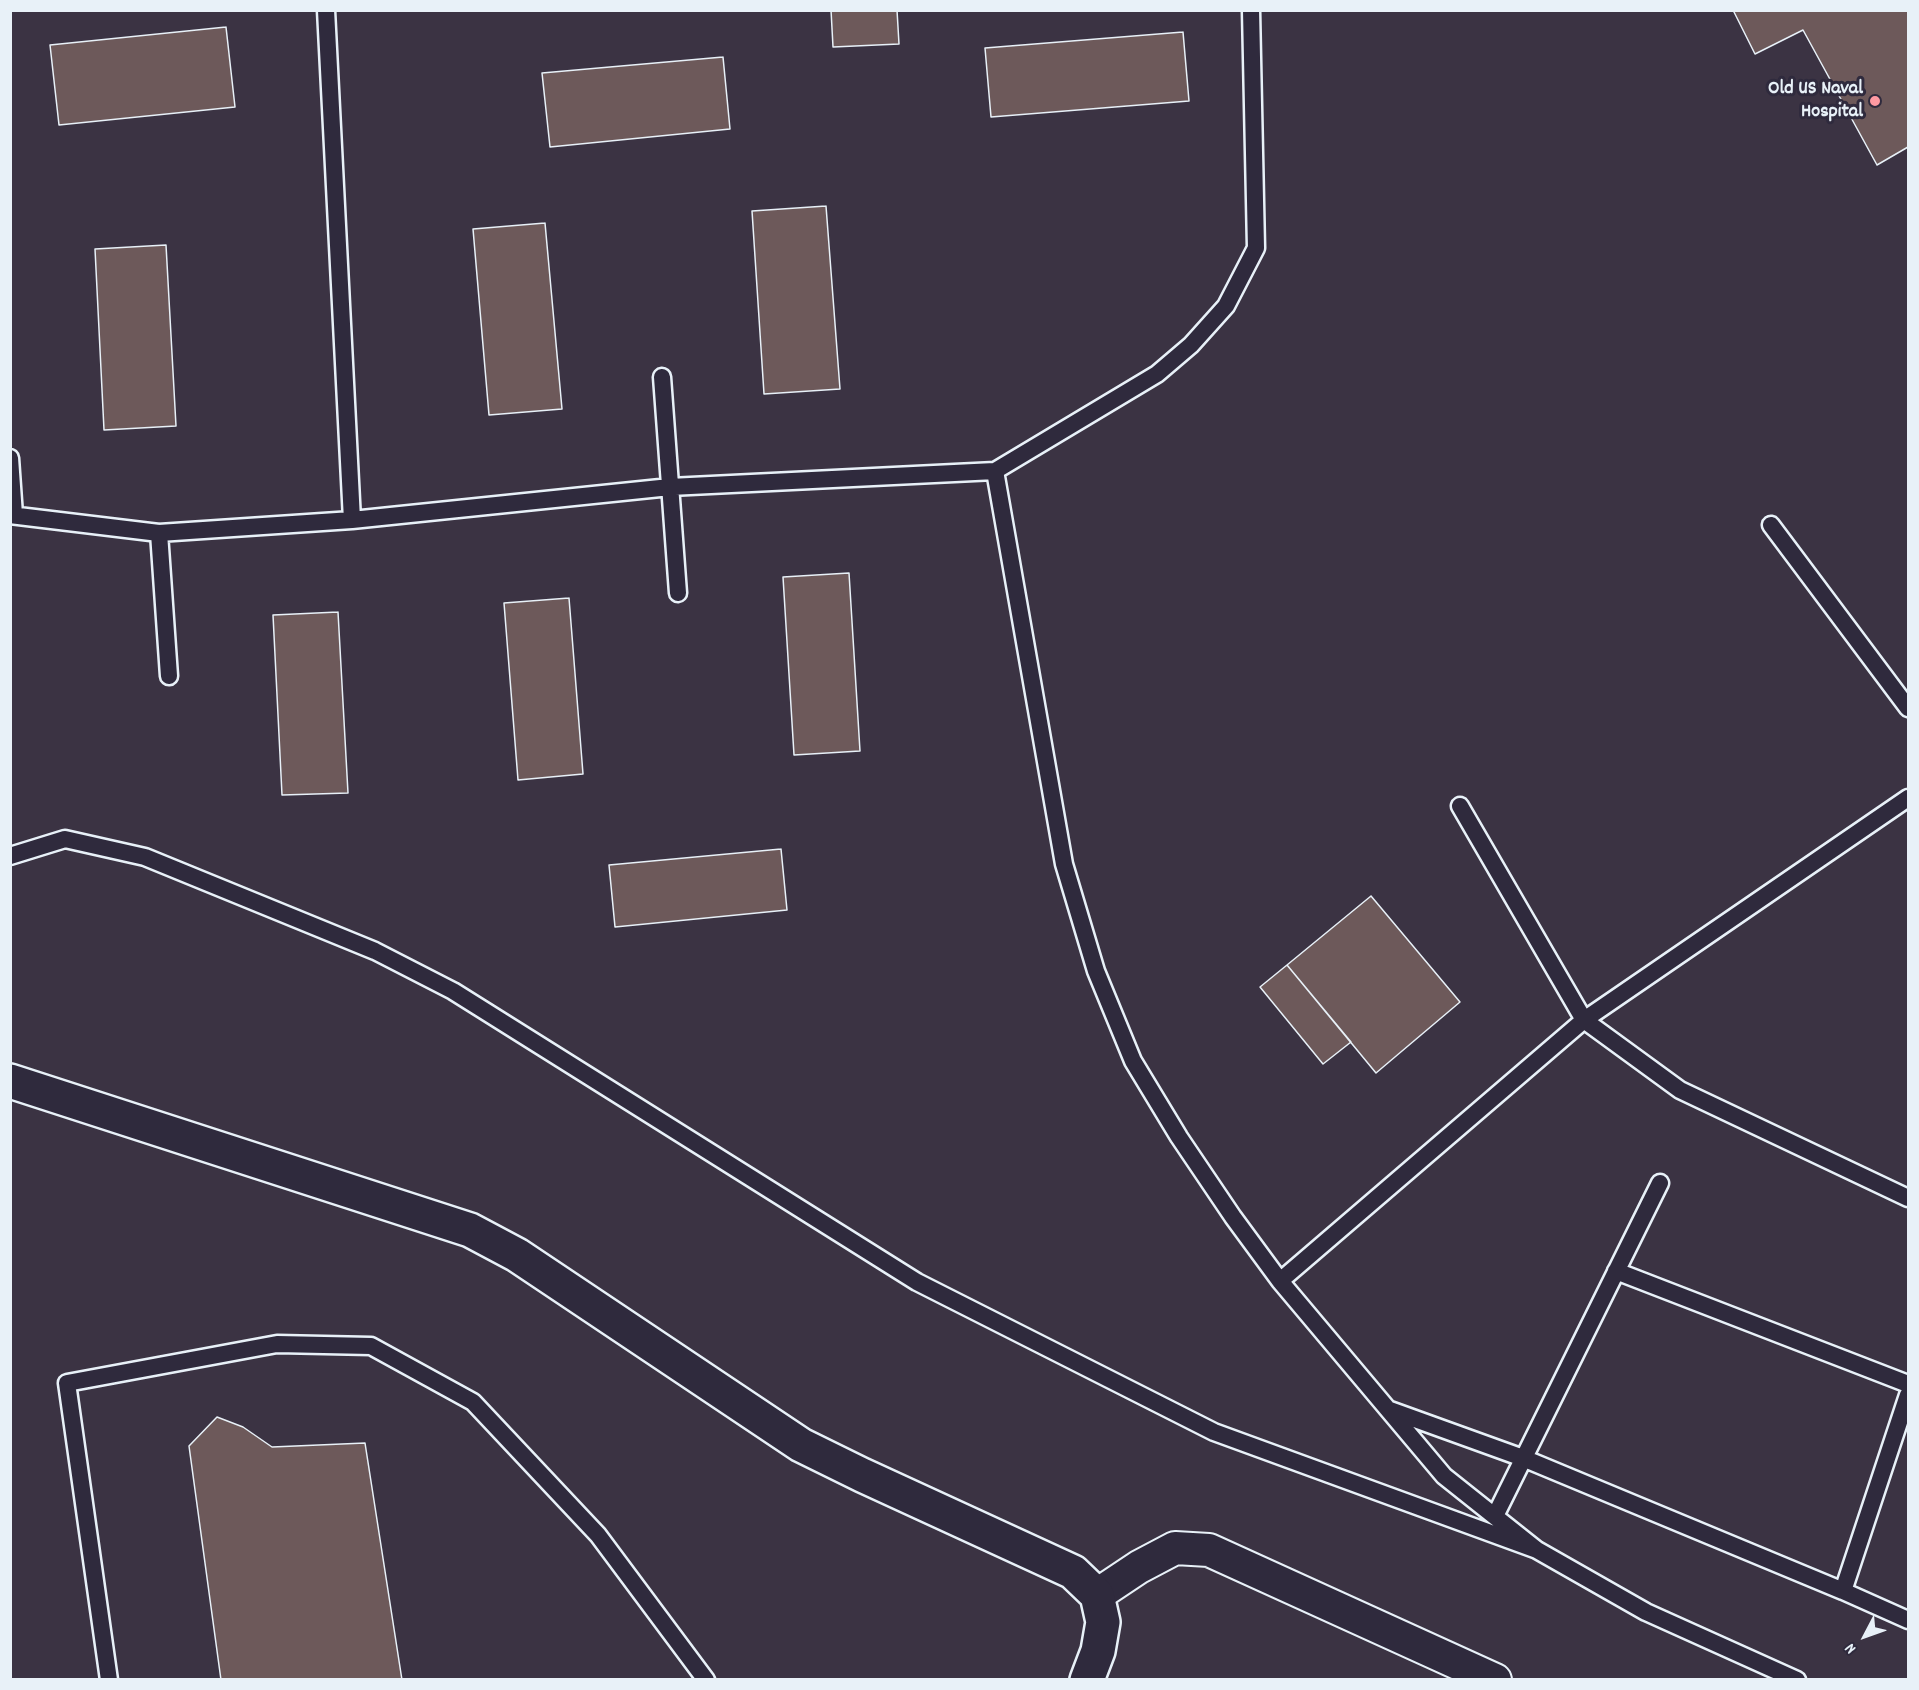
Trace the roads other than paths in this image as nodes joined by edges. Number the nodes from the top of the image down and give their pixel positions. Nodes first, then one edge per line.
1 (326, 10) edge
2 (1251, 10) edge
3 (662, 377) dead end
4 (10, 458) edge
5 (995, 471) junction
6 (670, 487) junction
7 (12, 515) edge
8 (352, 520) junction
9 (1771, 525) dead end
10 (159, 532) junction
11 (678, 593) dead end
12 (169, 676) dead end
13 (1908, 708) edge
14 (1908, 798) edge
15 (1460, 806) dead end
16 (10, 856) edge
17 (1584, 1020) junction
18 (10, 1082) edge
19 (1659, 1183) dead end
20 (1908, 1198) edge
21 (1616, 1271) junction
22 (1280, 1281) junction
23 (1908, 1384) edge
24 (1908, 1395) edge
25 (1389, 1410) junction
26 (1523, 1458) junction
27 (1495, 1516) junction
28 (1537, 1550) junction
29 (1843, 1591) junction
30 (1097, 1594) junction
31 (1908, 1620) edge
32 (109, 1680) edge
33 (706, 1680) edge
34 (1087, 1680) edge
35 (1495, 1680) edge
36 (1797, 1680) edge

1 - 8 lane
2 - 5 lane
3 - 6 lane
4 - 7 lane
5 - 6 lane
5 - 22 lane
6 - 8 lane
6 - 11 lane
7 - 10 lane
8 - 10 lane
9 - 13 lane
10 - 12 lane
14 - 17 lane
15 - 17 lane
16 - 28 lane
17 - 20 lane
17 - 22 lane
18 - 30 street
19 - 21 lane
21 - 23 lane
21 - 26 lane
22 - 25 lane
24 - 29 lane
25 - 26 lane
25 - 27 lane
26 - 27 lane
26 - 29 lane
27 - 28 lane
28 - 36 lane
29 - 31 lane
30 - 34 street
30 - 35 street
32 - 33 lane

